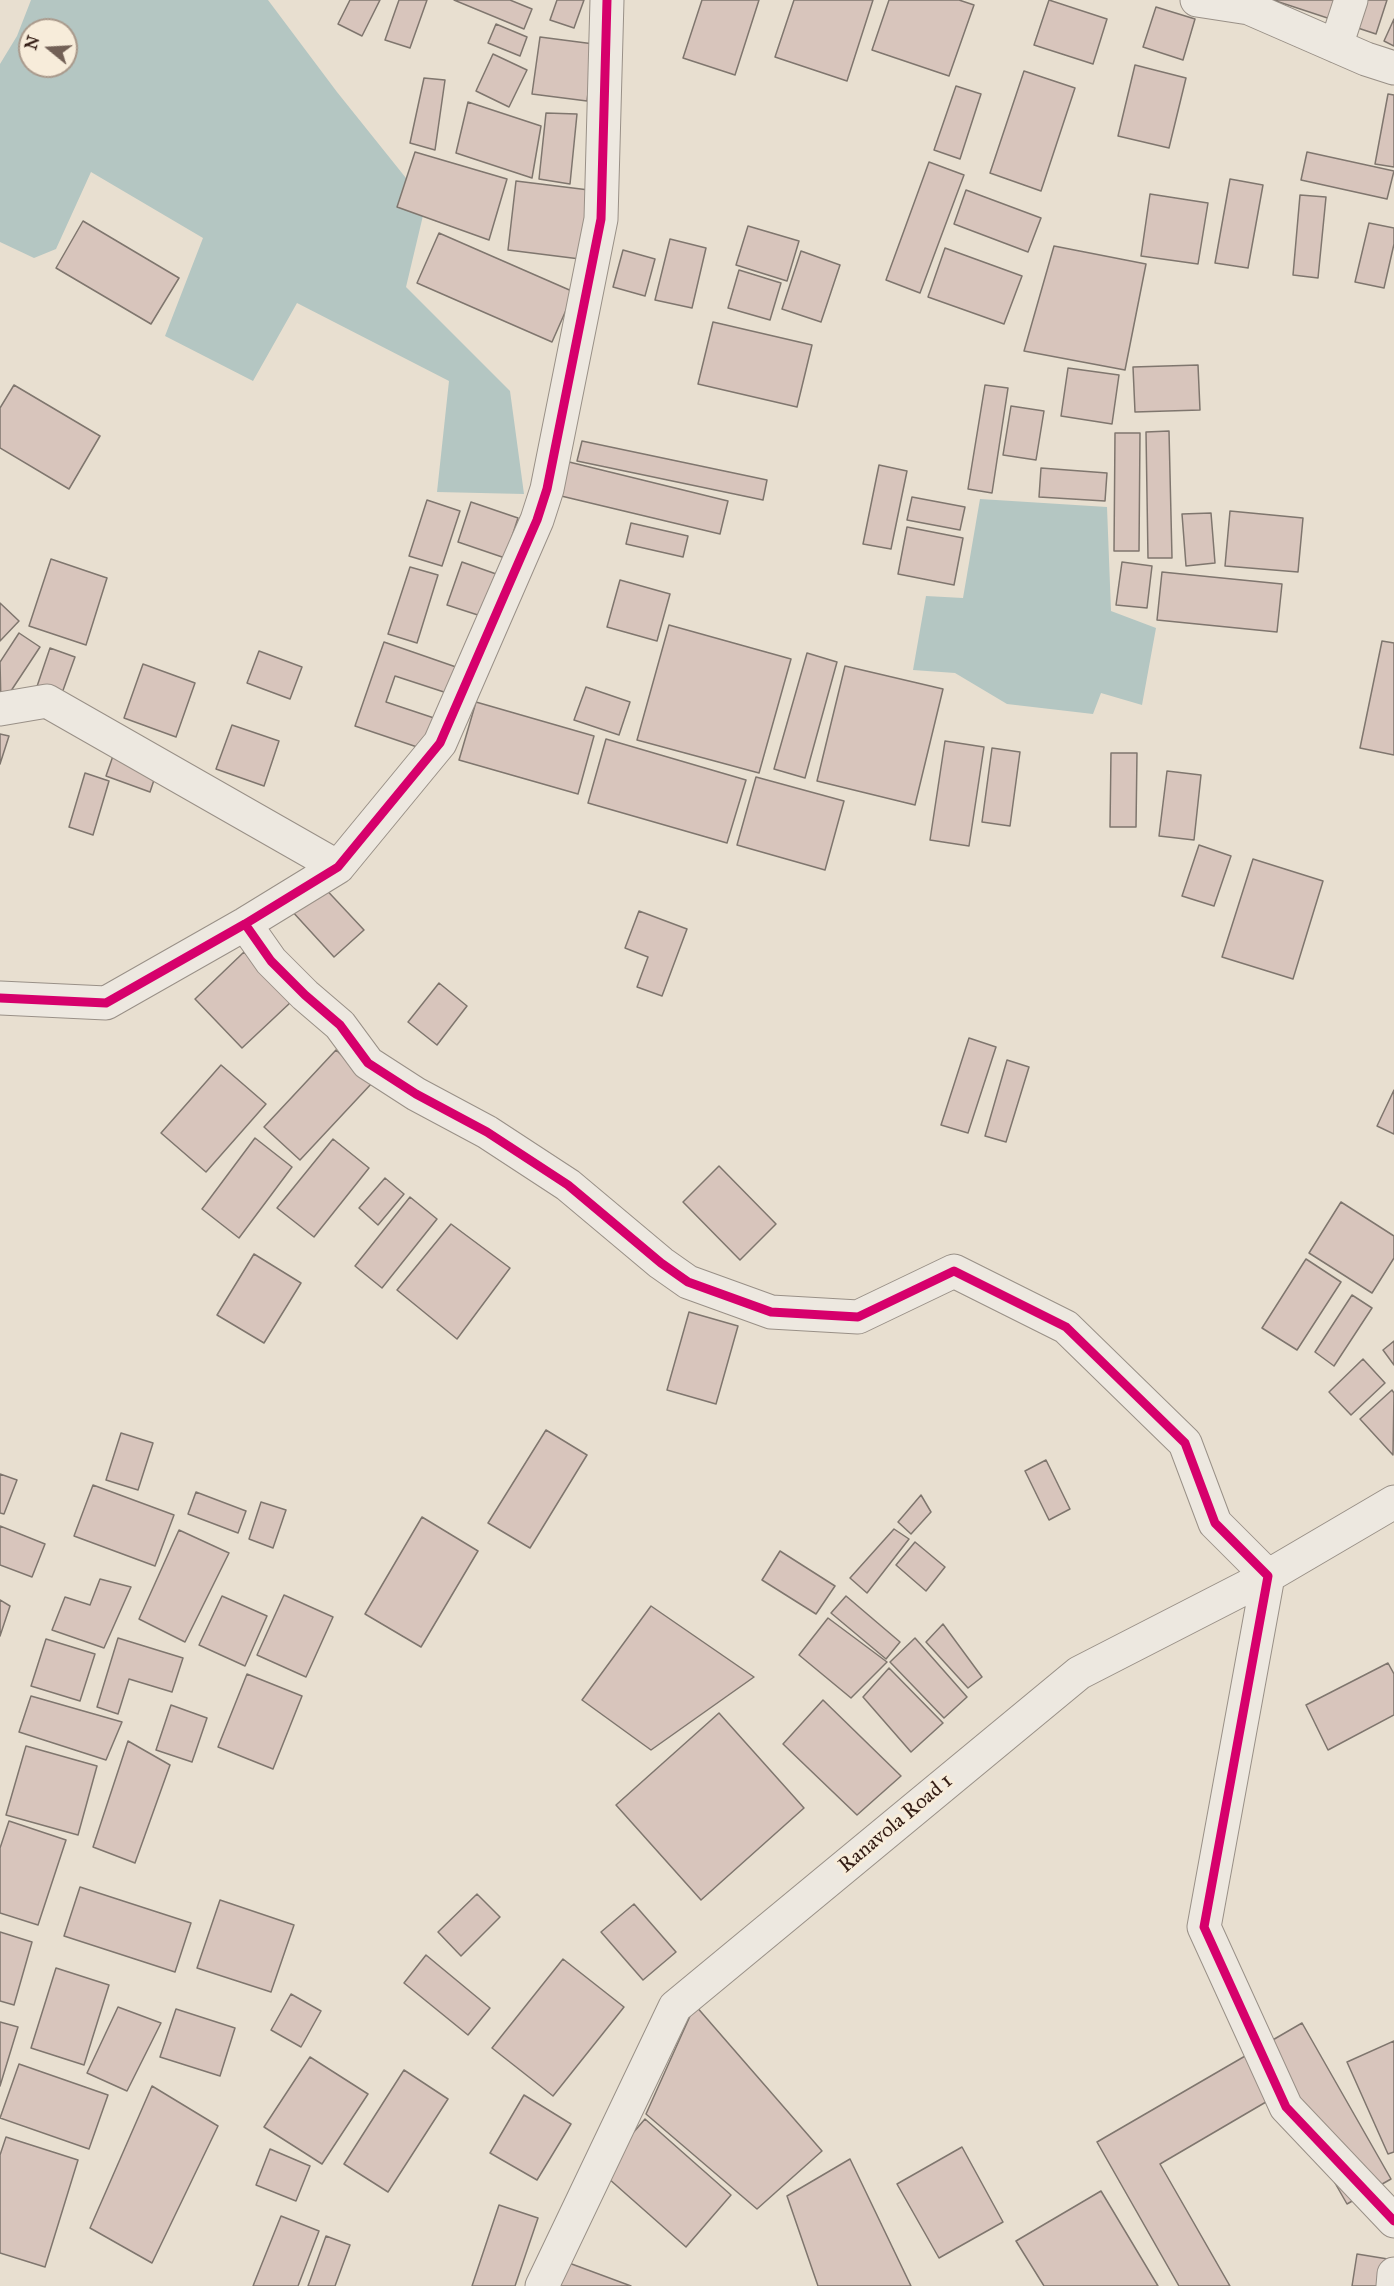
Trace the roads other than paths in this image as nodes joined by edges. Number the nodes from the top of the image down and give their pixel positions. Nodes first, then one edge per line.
1 (607, 0) edge
2 (1197, 0) edge
3 (1351, 0) edge
4 (1336, 45) junction
5 (1394, 68) edge
6 (0, 709) edge
7 (338, 867) junction
8 (245, 924) junction
9 (0, 998) edge
10 (1394, 1503) edge
11 (1268, 1576) junction
12 (1394, 2221) edge
13 (1394, 2274) edge
14 (542, 2286) edge
15 (1393, 2286) edge

1 - 7 street
2 - 4 street
3 - 4 street
4 - 5 street
6 - 7 street
7 - 8 street
8 - 9 street
8 - 11 street
10 - 11 street, Ranavola Road 1
11 - 12 street
11 - 14 street, Ranavola Road 1
13 - 15 street

